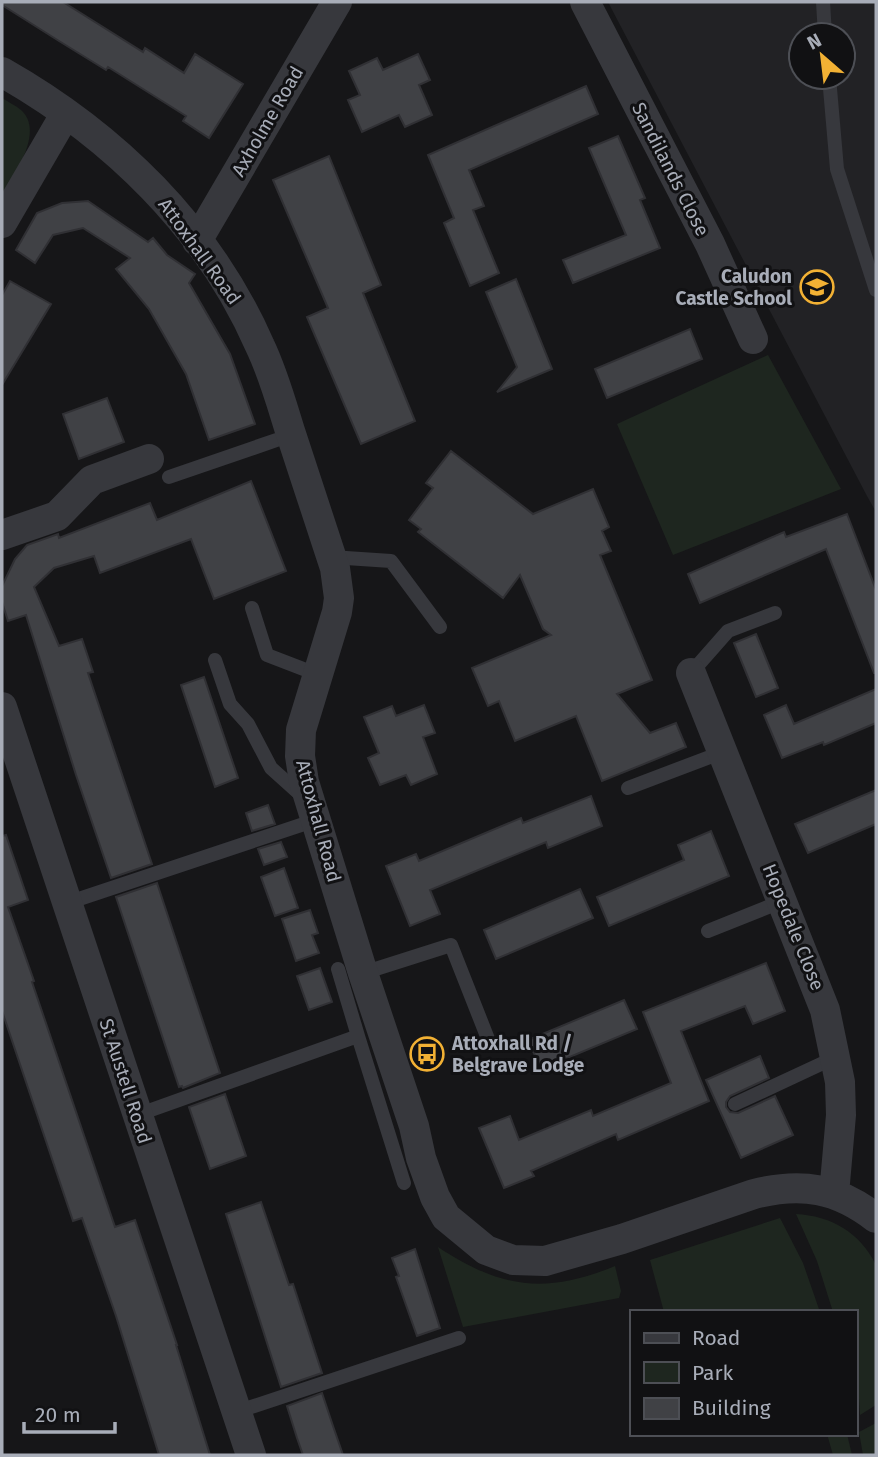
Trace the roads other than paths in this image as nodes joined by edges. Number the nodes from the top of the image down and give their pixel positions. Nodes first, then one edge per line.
1 (337, 2) edge
2 (586, 2) edge
3 (822, 2) edge
4 (824, 21) edge
5 (2, 72) edge
6 (830, 91) edge
7 (66, 113) junction
8 (2, 223) edge
9 (197, 241) junction
10 (876, 290) edge
11 (753, 339) dead end
12 (291, 435) junction
13 (159, 468) joint
14 (2, 534) edge
15 (331, 557) junction
16 (252, 608) dead end
17 (775, 613) dead end
18 (440, 627) dead end
19 (215, 660) dead end
20 (691, 673) joint
21 (319, 675) junction
22 (2, 707) edge
23 (7, 742) edge
24 (723, 752) junction
25 (628, 788) dead end
26 (313, 812) junction
27 (783, 901) junction
28 (67, 903) junction
29 (708, 931) dead end
30 (350, 971) junction
31 (358, 1036) junction
32 (490, 1044) dead end
33 (836, 1057) junction
34 (735, 1104) dead end
35 (137, 1115) junction
36 (404, 1183) dead end
37 (834, 1194) junction
38 (876, 1218) edge
39 (459, 1338) dead end
40 (236, 1412) junction
41 (251, 1455) edge

1 - 9 street, Axholme Road
2 - 11 street, Sandilands Close
3 - 4 lane
5 - 7 street, Attoxhall Road
6 - 10 lane
7 - 8 street
7 - 9 street, Attoxhall Road
9 - 12 street, Attoxhall Road
12 - 13 lane
12 - 15 street, Attoxhall Road
13 - 14 street
15 - 18 lane
15 - 21 street, Attoxhall Road
16 - 21 lane
17 - 20 lane
19 - 26 lane
20 - 24 street, Hopedale Close
21 - 26 street, Attoxhall Road
22 - 23 street, St Austell Road
23 - 28 street, St Austell Road
24 - 25 lane
24 - 27 street, Hopedale Close
26 - 28 lane
26 - 30 street, Attoxhall Road
27 - 29 lane
27 - 33 street, Hopedale Close
28 - 35 street, St Austell Road
30 - 31 lane
30 - 32 lane
30 - 37 street, Attoxhall Road
31 - 35 lane
31 - 36 lane
33 - 34 lane
33 - 37 street, Hopedale Close
35 - 40 street, St Austell Road
37 - 38 street, Attoxhall Road
39 - 40 lane
40 - 41 street, St Austell Road

